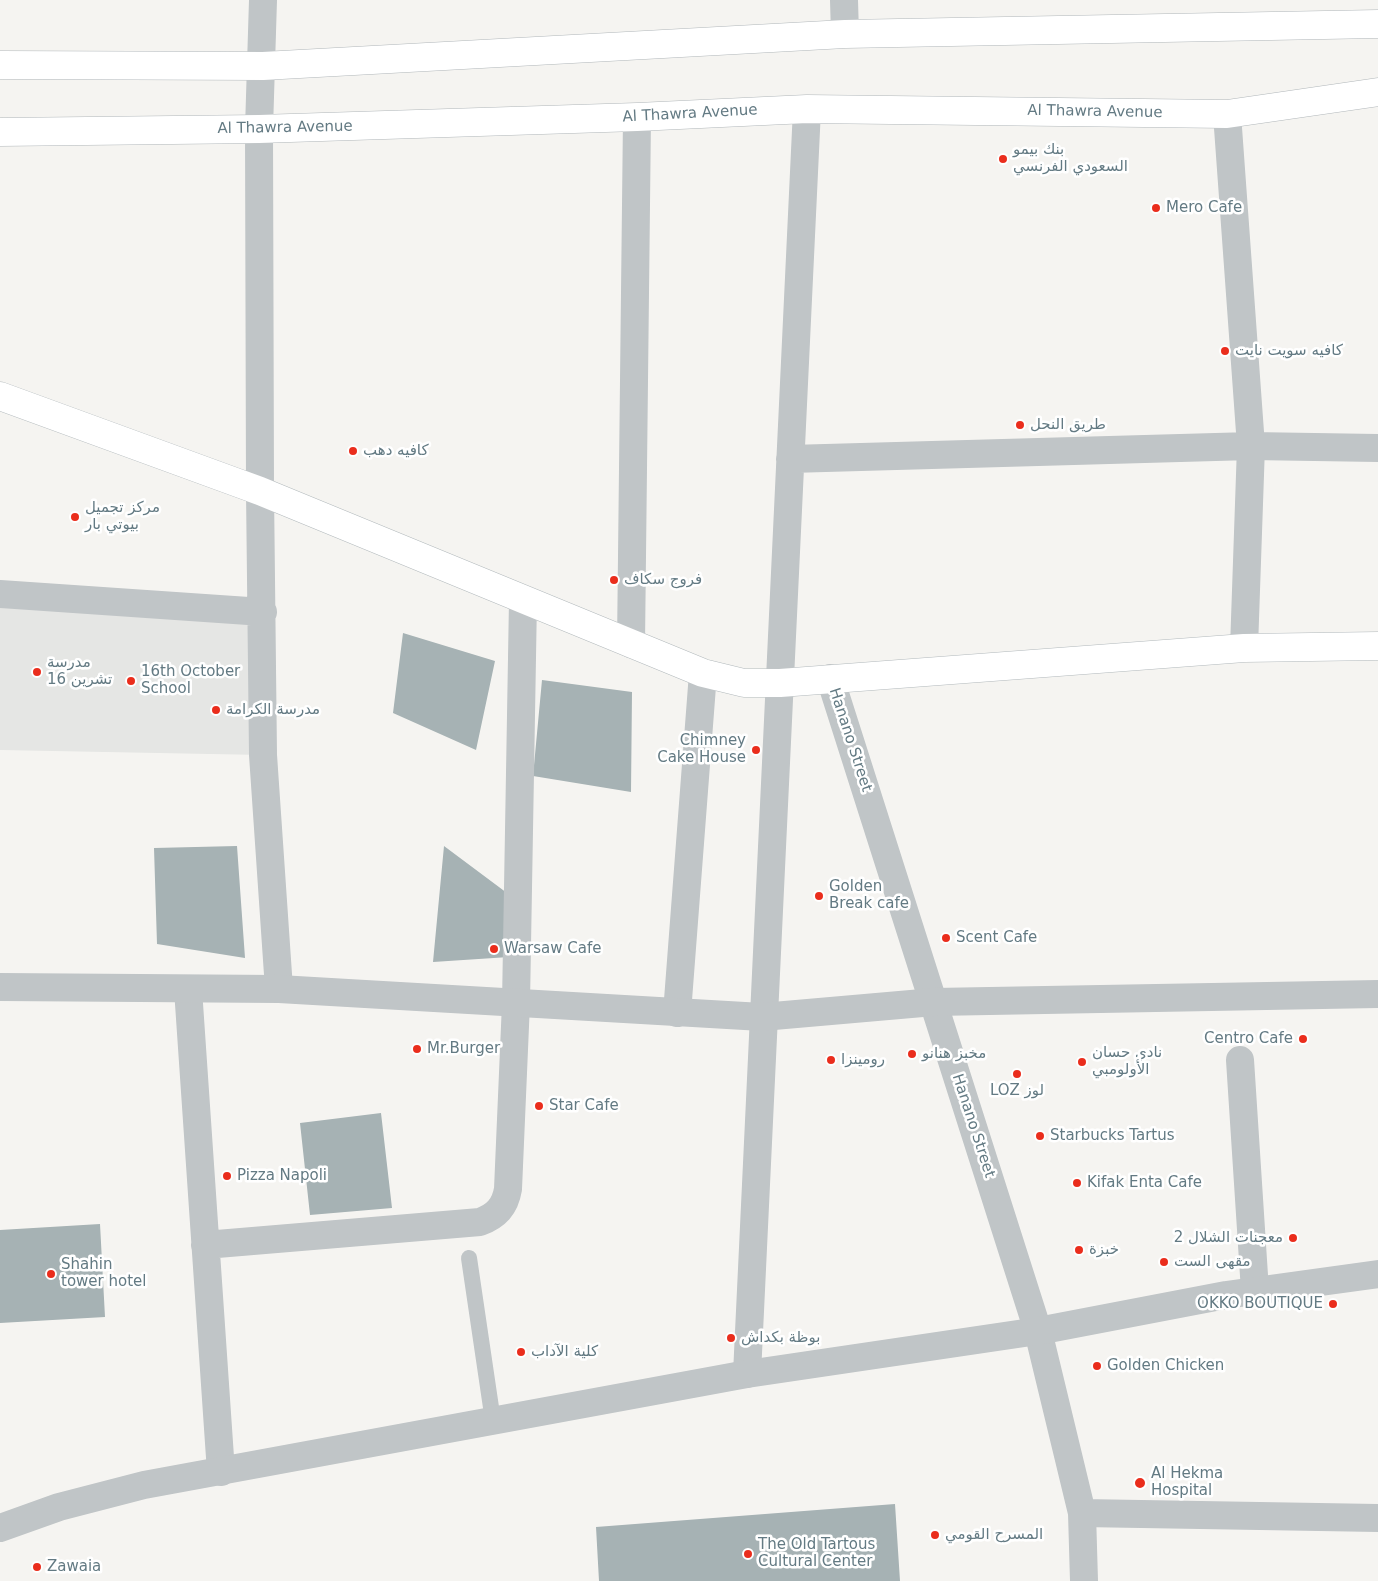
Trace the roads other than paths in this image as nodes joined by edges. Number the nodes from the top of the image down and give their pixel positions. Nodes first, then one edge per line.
1 (263, 0) edge
2 (844, 0) edge
3 (1378, 24) edge
4 (844, 34) junction
5 (0, 65) edge
6 (263, 66) junction
7 (1378, 92) edge
8 (807, 109) junction
9 (1227, 114) junction
10 (637, 117) junction
11 (260, 129) junction
12 (0, 132) edge
13 (0, 396) edge
14 (1250, 446) junction
15 (1378, 448) edge
16 (790, 459) junction
17 (260, 492) junction
18 (0, 594) edge
19 (523, 600) junction
20 (262, 612) junction
21 (631, 644) junction
22 (1378, 646) edge
23 (1244, 648) junction
24 (703, 673) junction
25 (830, 678) junction
26 (780, 683) junction
27 (0, 987) edge
28 (188, 989) junction
29 (279, 989) junction
30 (1378, 994) edge
31 (934, 1002) junction
32 (516, 1003) junction
33 (677, 1013) junction
34 (762, 1017) junction
35 (1240, 1060) dead end
36 (205, 1245) junction
37 (468, 1258) dead end
38 (1378, 1274) edge
39 (1255, 1291) junction
40 (1038, 1331) junction
41 (747, 1374) junction
42 (493, 1421) junction
43 (221, 1472) junction
44 (1082, 1513) junction
45 (1378, 1518) edge
46 (0, 1528) edge
47 (1084, 1581) edge

1 - 6 street
2 - 4 street
3 - 4 main road
4 - 6 main road
5 - 6 main road
6 - 11 street
7 - 9 main road, Al Thawra Avenue
8 - 9 main road, Al Thawra Avenue
8 - 10 main road, Al Thawra Avenue
8 - 16 street
9 - 14 street
10 - 11 main road, Al Thawra Avenue
10 - 21 street
11 - 12 main road, Al Thawra Avenue
11 - 17 street
13 - 17 main road
14 - 15 street
14 - 16 street
14 - 23 street
16 - 26 street
17 - 19 main road
17 - 20 street
18 - 20 street
19 - 21 main road
19 - 32 street
20 - 29 street
21 - 24 main road
22 - 23 main road
23 - 25 main road
24 - 26 main road
24 - 33 street
25 - 26 main road
25 - 31 street, Hanano Street
26 - 34 street
27 - 28 street
28 - 29 street
28 - 36 street
29 - 32 street
30 - 31 street
31 - 34 street
31 - 40 street, Hanano Street
32 - 33 street
32 - 36 street
33 - 34 street
34 - 41 street
35 - 39 street
36 - 43 street
37 - 42 lane
38 - 39 street
39 - 40 street
40 - 41 street
40 - 44 street, Hanano Street
41 - 42 street
42 - 43 street
43 - 46 street
44 - 45 street
44 - 47 street, Hanano Street

